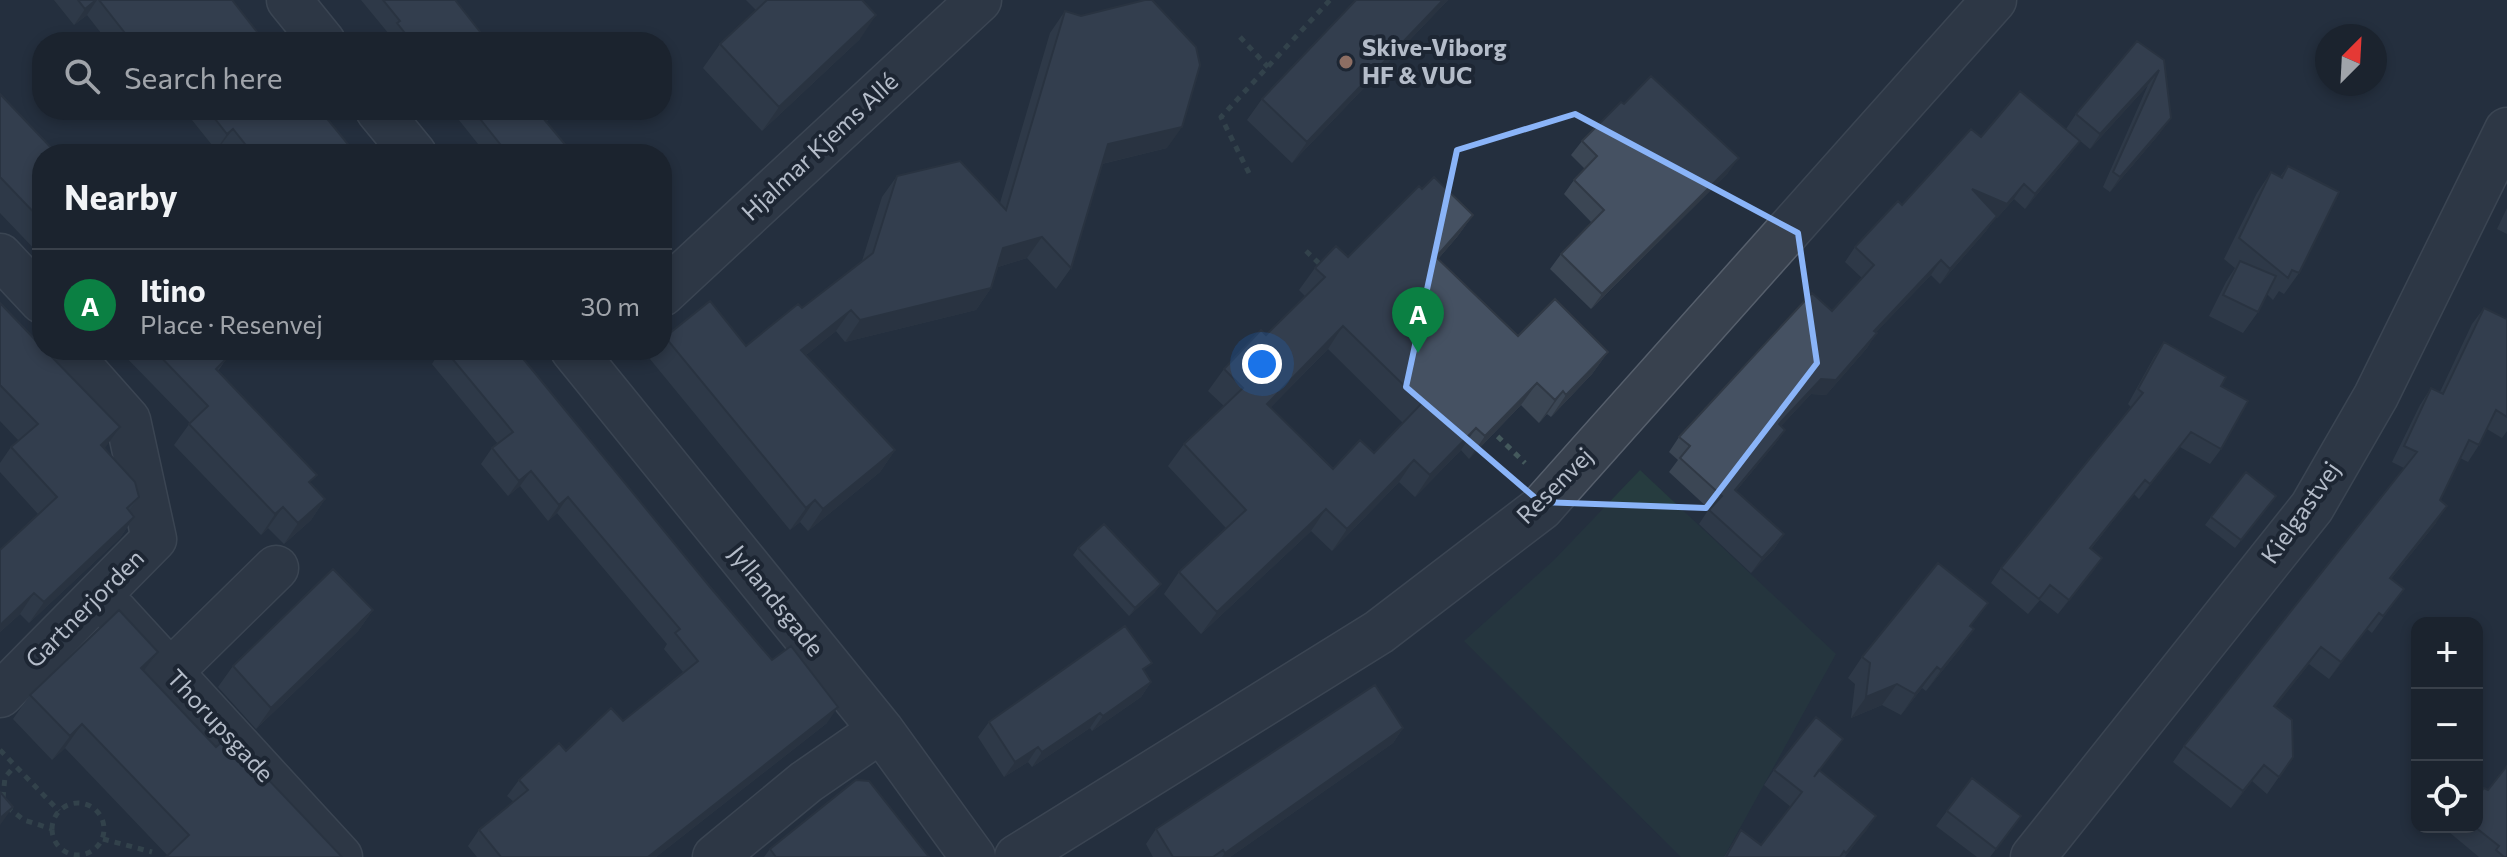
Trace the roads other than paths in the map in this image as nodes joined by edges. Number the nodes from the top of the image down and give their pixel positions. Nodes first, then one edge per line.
1 (289, 0) edge
2 (979, 0) edge
3 (1994, 0) edge
4 (315, 32) edge
5 (386, 120) edge
6 (2507, 130) edge
7 (406, 144) edge
8 (0, 256) edge
9 (672, 285) edge
10 (32, 290) edge
11 (75, 360) edge
12 (590, 360) edge
13 (276, 568) dead end
14 (100, 595) junction
15 (170, 672) junction
16 (0, 695) edge
17 (881, 730) junction
18 (340, 857) edge
19 (715, 857) edge
20 (973, 857) edge
21 (1017, 857) edge
22 (2033, 857) edge

1 - 4 street
2 - 9 street, Hjalmar Kjems Allé
3 - 21 street, Resenvej
5 - 7 street
6 - 22 street, Kielgastvej
8 - 10 street
11 - 14 street, Gartnerjorden
12 - 17 street, Jyllandsgade
13 - 15 street
14 - 15 street, Thorupsgade
14 - 16 street, Gartnerjorden
15 - 18 street, Thorupsgade
17 - 19 street
17 - 20 street, Jyllandsgade

